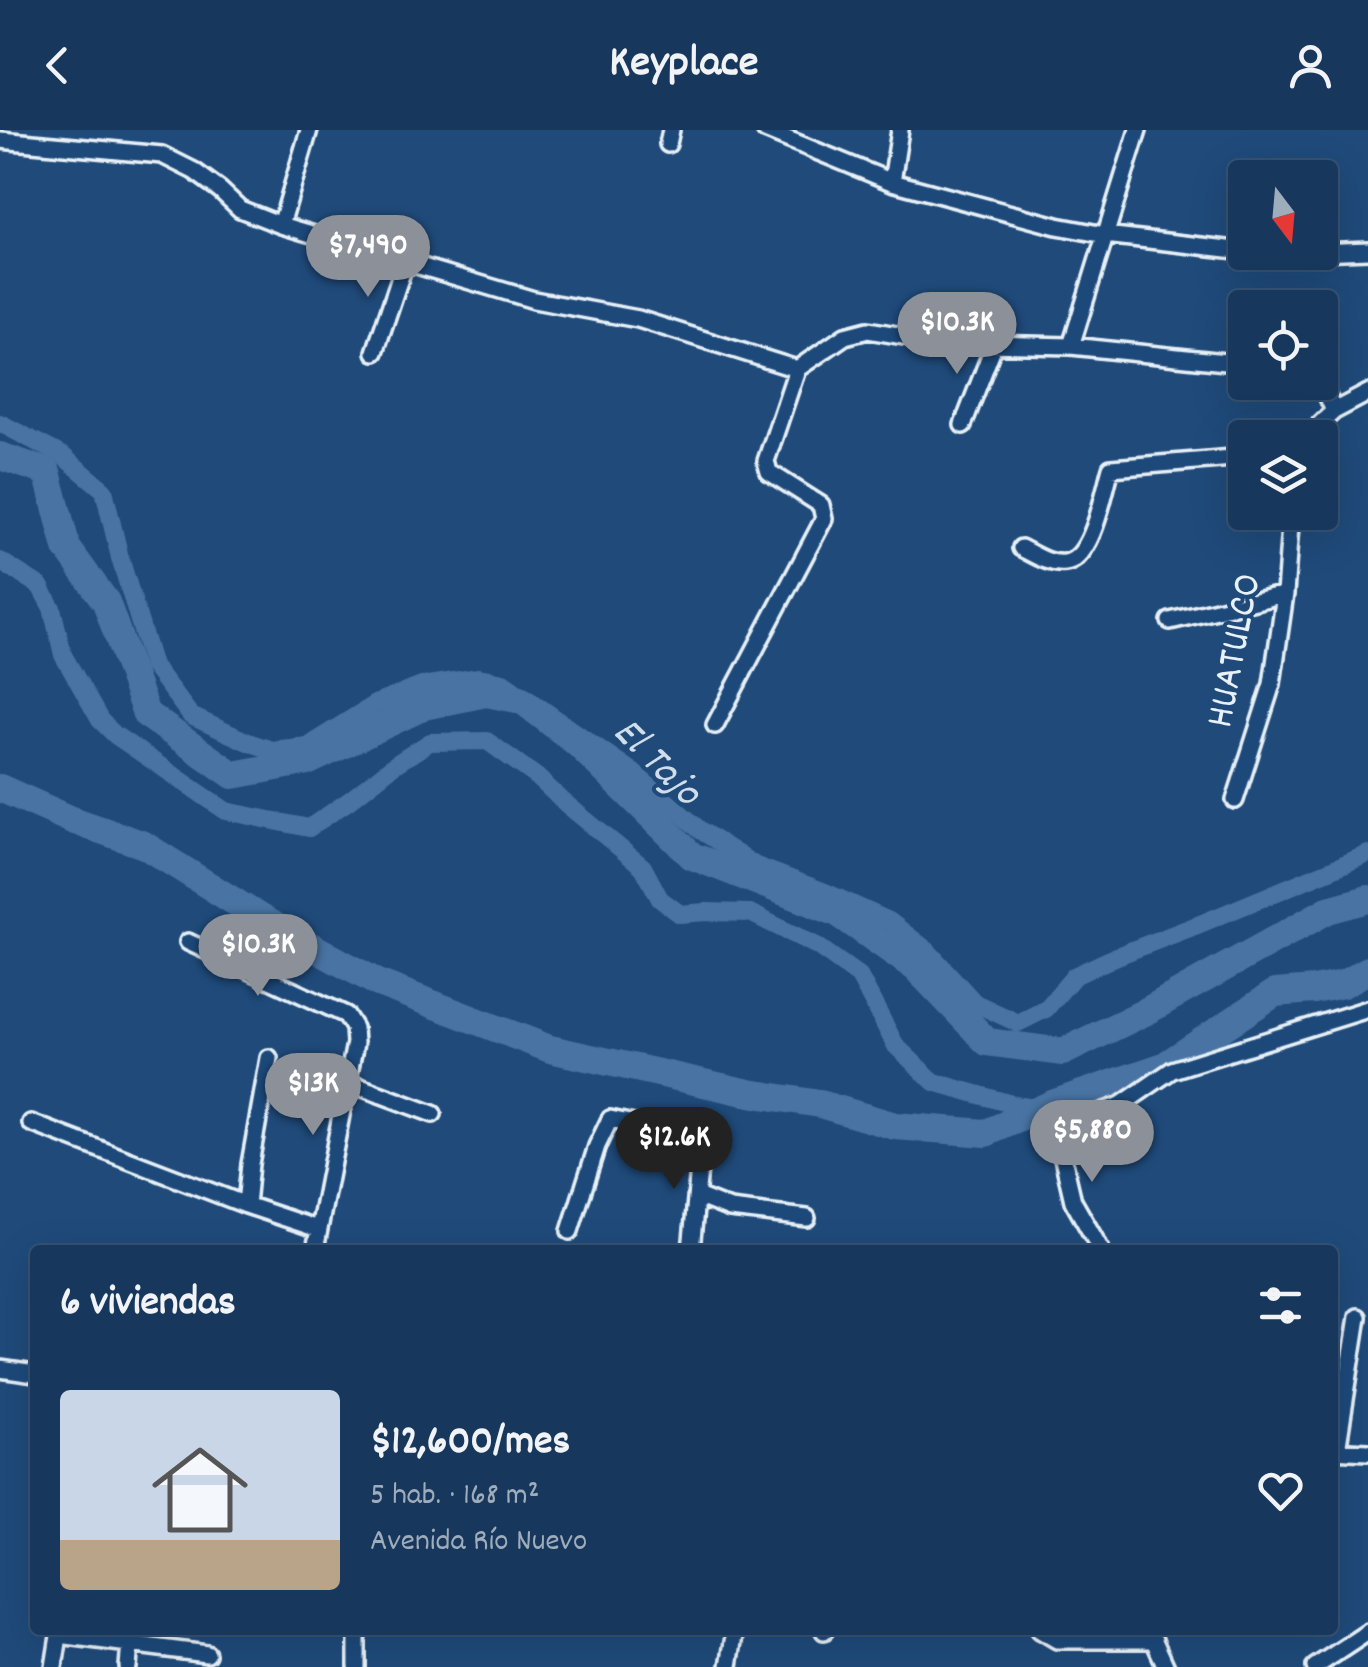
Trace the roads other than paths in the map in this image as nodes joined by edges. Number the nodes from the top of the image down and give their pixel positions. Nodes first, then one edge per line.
1 (309, 130) edge
2 (765, 130) edge
3 (900, 130) edge
4 (1138, 130) edge
5 (0, 140) edge
6 (892, 182) junction
7 (281, 225) junction
8 (1105, 235) junction
9 (1228, 249) edge
10 (1368, 250) edge
11 (1338, 251) edge
12 (405, 263) junction
13 (994, 345) junction
14 (1071, 346) junction
15 (374, 352) dead end
16 (1228, 362) edge
17 (797, 369) junction
18 (1368, 394) edge
19 (1329, 400) edge
20 (1334, 410) junction
21 (1324, 420) edge
22 (963, 425) dead end
23 (1228, 458) edge
24 (1289, 530) edge
25 (1021, 548) dead end
26 (1285, 594) junction
27 (1170, 621) dead end
28 (715, 725) dead end
29 (1235, 800) dead end
30 (188, 942) dead end
31 (1368, 1009) edge
32 (270, 1058) dead end
33 (347, 1082) junction
34 (433, 1114) dead end
35 (31, 1123) dead end
36 (696, 1196) junction
37 (246, 1205) junction
38 (807, 1218) dead end
39 (318, 1229) junction
40 (570, 1231) dead end
41 (315, 1245) edge
42 (692, 1245) edge
43 (1098, 1245) edge
44 (1358, 1317) dead end
45 (0, 1369) edge
46 (30, 1373) edge
47 (1338, 1433) edge
48 (1338, 1450) edge
49 (1368, 1452) edge
50 (1368, 1632) edge
51 (59, 1635) edge
52 (79, 1635) edge
53 (357, 1635) edge
54 (734, 1635) edge
55 (1048, 1635) edge
56 (1151, 1635) edge
57 (130, 1643) junction
58 (207, 1654) dead end
59 (729, 1666) edge
60 (54, 1667) edge
61 (128, 1667) edge
62 (357, 1667) edge
63 (1166, 1667) edge
64 (1315, 1667) edge

1 - 7 street
2 - 6 street
3 - 6 street
4 - 8 street
5 - 7 street
6 - 8 street
7 - 12 street
8 - 9 street
8 - 14 street
10 - 11 street
12 - 15 street
12 - 17 street
13 - 14 street
13 - 17 street
13 - 22 street
14 - 16 street
17 - 28 street
18 - 20 street
19 - 20 street
20 - 21 street
23 - 25 street
24 - 26 street, HUATULCO
26 - 27 street
26 - 29 street, HUATULCO
30 - 33 street
31 - 43 street
32 - 37 street
33 - 34 street
33 - 39 street
35 - 37 street
36 - 38 street
36 - 40 street
36 - 42 street
37 - 39 street
39 - 41 street
44 - 47 street
45 - 46 street
48 - 49 street
50 - 64 street
51 - 60 street
52 - 57 street
53 - 62 street
54 - 59 street
55 - 56 street
56 - 63 street
57 - 58 street
57 - 61 street

